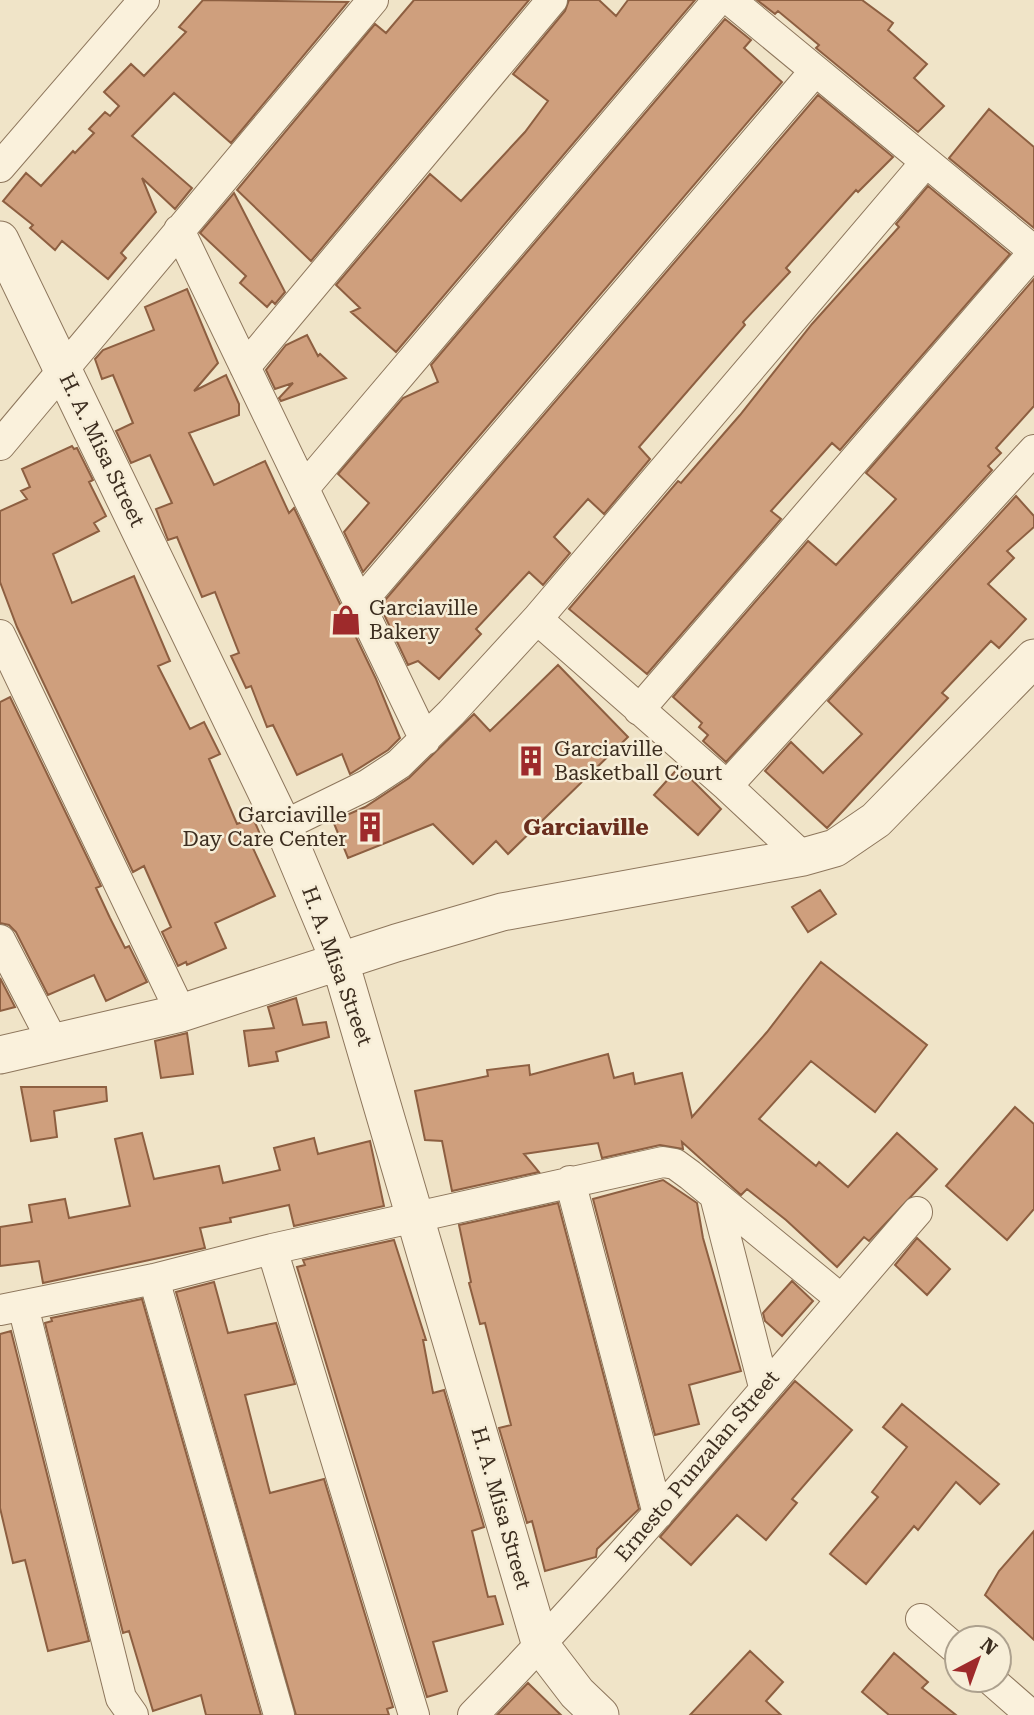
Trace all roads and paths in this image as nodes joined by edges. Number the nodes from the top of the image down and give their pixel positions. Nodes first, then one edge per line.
1 (144, 0) edge
2 (373, 0) edge
3 (552, 0) edge
4 (718, 0) edge
5 (730, 0) edge
6 (815, 71) junction
7 (926, 162) junction
8 (0, 167) edge
9 (179, 230) junction
10 (0, 240) edge
11 (1034, 252) edge
12 (245, 367) junction
13 (63, 370) junction
14 (0, 444) edge
15 (1034, 450) edge
16 (304, 488) junction
17 (360, 603) junction
18 (537, 619) junction
19 (4, 654) edge
20 (1034, 658) edge
21 (639, 710) junction
22 (425, 740) junction
23 (727, 786) junction
24 (283, 826) junction
25 (803, 857) junction
26 (0, 940) edge
27 (340, 962) junction
28 (181, 1013) junction
29 (53, 1042) junction
30 (0, 1055) edge
31 (570, 1181) junction
32 (715, 1196) junction
33 (917, 1212) dead end
34 (416, 1216) junction
35 (272, 1249) junction
36 (154, 1279) junction
37 (841, 1299) junction
38 (11, 1308) edge
39 (764, 1387) junction
40 (658, 1514) junction
41 (921, 1619) dead end
42 (943, 1638) edge
43 (541, 1646) junction
44 (1007, 1694) edge
45 (133, 1715) edge
46 (279, 1715) edge
47 (414, 1715) edge
48 (473, 1715) edge
49 (600, 1715) edge
50 (1031, 1715) edge

1 - 8 street
2 - 9 street
3 - 12 street
4 - 16 street
5 - 6 street
6 - 7 street
6 - 17 street
7 - 11 street
7 - 18 street
9 - 12 street
9 - 13 street
10 - 13 street, H. A. Misa Street
11 - 21 street
12 - 16 street
13 - 14 street
13 - 24 street, H. A. Misa Street
15 - 23 street
16 - 17 street
17 - 22 street
18 - 21 street
18 - 22 street
19 - 28 street
20 - 25 street
21 - 23 street
22 - 24 street
23 - 25 street
24 - 27 street, H. A. Misa Street
25 - 27 street
26 - 29 street
27 - 28 street
27 - 34 street, H. A. Misa Street
28 - 29 street
29 - 30 street
31 - 32 street
31 - 34 street
31 - 40 street
32 - 37 street
32 - 39 street
33 - 37 street, Ernesto Punzalan Street
34 - 35 street
34 - 43 street, H. A. Misa Street
35 - 36 street
35 - 47 street
36 - 38 street
36 - 46 street
37 - 39 street, Ernesto Punzalan Street
38 - 45 street
39 - 40 street, Ernesto Punzalan Street
40 - 43 street, Ernesto Punzalan Street
41 - 42 street
43 - 48 street, Ernesto Punzalan Street
43 - 49 street, H. A. Misa Street
44 - 50 street

